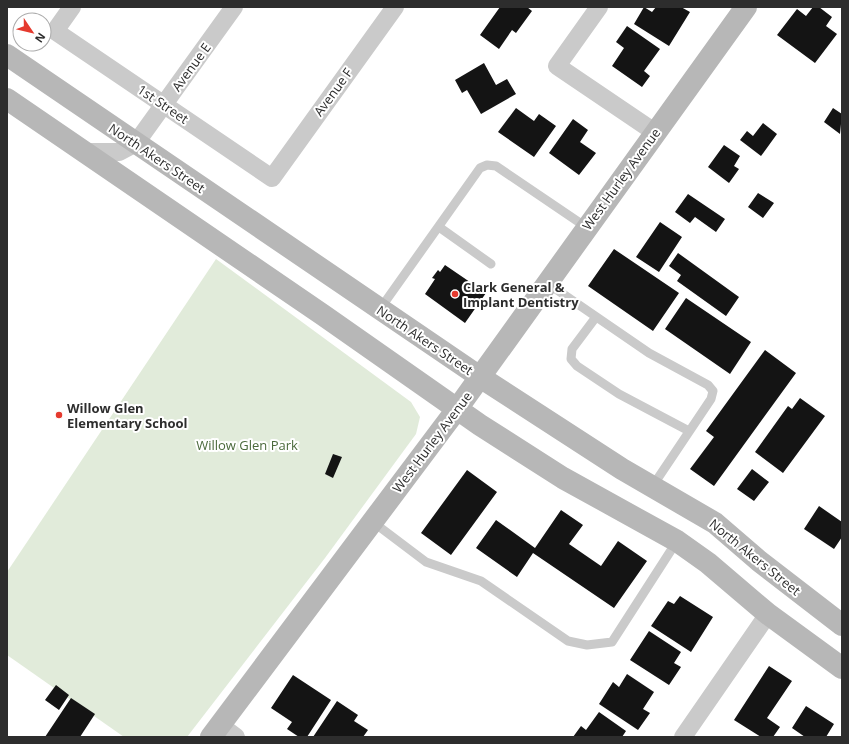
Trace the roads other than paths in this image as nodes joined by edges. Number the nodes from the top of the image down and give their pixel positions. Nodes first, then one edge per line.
1 (72, 7) edge
2 (234, 7) edge
3 (395, 7) edge
4 (599, 7) edge
5 (746, 7) edge
6 (7, 55) edge
7 (7, 99) edge
8 (164, 104) junction
9 (656, 133) junction
10 (136, 143) junction
11 (87, 152) junction
12 (272, 178) joint
13 (439, 227) junction
14 (586, 227) junction
15 (491, 264) dead end
16 (547, 283) junction
17 (380, 309) junction
18 (596, 317) junction
19 (480, 377) junction
20 (457, 409) junction
21 (689, 431) junction
22 (652, 487) junction
23 (373, 522) junction
24 (677, 541) junction
25 (768, 614) junction
26 (842, 625) edge
27 (842, 668) edge
28 (222, 733) edge
29 (686, 736) edge

1 - 8 street, 1st Street
2 - 8 street, Avenue E
3 - 12 street, Avenue F
4 - 9 street
5 - 9 main road, West Hurley Avenue
6 - 10 main road, North Akers Street
7 - 11 main road
8 - 10 street, Avenue E
8 - 12 street, 1st Street
9 - 14 main road, West Hurley Avenue
10 - 11 street, Avenue E
10 - 17 main road, North Akers Street
11 - 20 main road
13 - 14 lane
13 - 15 lane
13 - 17 lane
14 - 16 main road, West Hurley Avenue
16 - 18 lane
16 - 19 main road, West Hurley Avenue
17 - 19 main road, North Akers Street
18 - 21 lane
18 - 21 lane
19 - 20 main road, West Hurley Avenue
19 - 22 main road, North Akers Street
20 - 23 main road, West Hurley Avenue
20 - 24 main road
21 - 22 lane
22 - 26 main road, North Akers Street
23 - 24 lane
23 - 28 main road, West Hurley Avenue
24 - 25 main road
25 - 27 main road
25 - 29 street

